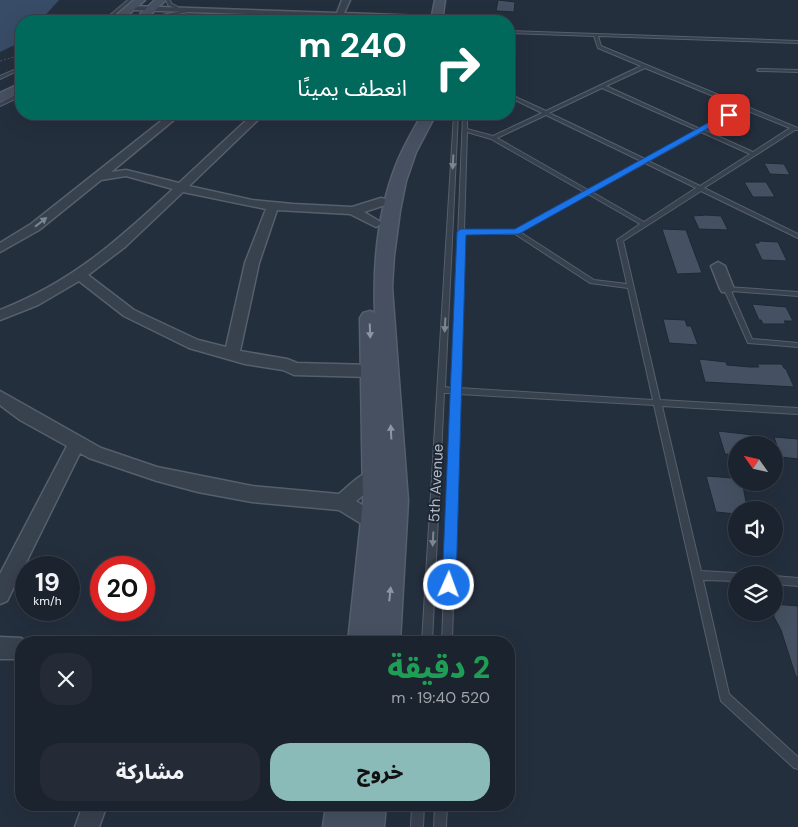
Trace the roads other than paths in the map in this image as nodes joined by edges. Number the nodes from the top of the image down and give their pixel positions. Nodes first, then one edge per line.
1 (140, 0) edge
2 (161, 0) edge
3 (168, 0) edge
4 (346, 0) edge
5 (440, 0) edge
6 (450, 0) edge
7 (130, 4) edge
8 (280, 5) dead end
9 (290, 5) dead end
10 (152, 9) junction
11 (181, 10) junction
12 (192, 10) junction
13 (275, 13) junction
14 (285, 14) junction
15 (114, 15) edge
16 (120, 15) edge
17 (145, 15) edge
18 (168, 15) edge
19 (298, 15) edge
20 (340, 15) edge
21 (442, 15) edge
22 (445, 15) edge
23 (515, 31) edge
24 (515, 31) edge
25 (596, 35) junction
26 (798, 41) edge
27 (645, 66) junction
28 (759, 70) dead end
29 (15, 71) edge
30 (798, 71) edge
31 (15, 76) edge
32 (0, 78) edge
33 (0, 84) edge
34 (602, 86) junction
35 (15, 90) edge
36 (15, 97) edge
37 (0, 98) edge
38 (515, 98) edge
39 (0, 105) edge
40 (743, 107) junction
41 (546, 113) junction
42 (154, 120) edge
43 (168, 120) edge
44 (253, 120) edge
45 (411, 120) edge
46 (426, 120) edge
47 (456, 120) edge
48 (465, 120) edge
49 (796, 128) edge
50 (465, 130) junction
51 (700, 130) junction
52 (493, 138) junction
53 (753, 154) junction
54 (644, 161) junction
55 (116, 162) junction
56 (126, 173) junction
57 (98, 177) junction
58 (180, 188) junction
59 (700, 188) junction
60 (588, 192) junction
61 (381, 202) junction
62 (272, 206) junction
63 (352, 211) junction
64 (376, 222) junction
65 (644, 224) junction
66 (461, 232) junction
67 (516, 232) junction
68 (798, 236) edge
69 (0, 237) edge
70 (0, 248) edge
71 (718, 266) dead end
72 (80, 275) junction
73 (630, 286) junction
74 (727, 290) junction
75 (798, 294) edge
76 (0, 315) edge
77 (798, 345) edge
78 (232, 354) junction
79 (371, 370) junction
80 (441, 390) junction
81 (456, 390) junction
82 (0, 397) edge
83 (658, 402) junction
84 (798, 411) edge
85 (78, 444) junction
86 (375, 476) junction
87 (342, 502) junction
88 (374, 524) junction
89 (697, 575) junction
90 (728, 577) edge
91 (783, 581) edge
92 (798, 582) edge
93 (0, 594) edge
94 (363, 636) edge
95 (386, 636) edge
96 (427, 636) edge
97 (447, 636) edge
98 (0, 648) edge
99 (15, 649) edge
100 (798, 764) edge
101 (93, 811) edge
102 (342, 811) edge
103 (368, 811) edge
104 (417, 811) edge
105 (441, 811) edge
106 (88, 827) edge
107 (340, 827) edge
108 (367, 827) edge
109 (416, 827) edge
110 (440, 827) edge

1 - 7 main road
2 - 10 main road
3 - 11 lane
4 - 20 street
5 - 21 main road
6 - 22 main road
7 - 10 street
7 - 15 lane
7 - 16 main road
8 - 13 street
9 - 14 street
10 - 11 street
10 - 17 main road
11 - 12 street
12 - 13 street
12 - 18 lane
13 - 14 street
14 - 19 street
23 - 25 lane
24 - 26 lane
25 - 26 lane
25 - 27 lane
27 - 34 lane
27 - 40 lane
28 - 30 lane
29 - 32 lane
31 - 33 main road
34 - 41 lane
34 - 51 lane
35 - 37 main road
36 - 39 lane
38 - 41 lane
40 - 49 lane
40 - 51 lane
41 - 52 lane
41 - 54 lane
42 - 69 street
43 - 55 street
44 - 58 street
45 - 61 main road
95 -> 46 main road
47 -> 80 lane, 5th Avenue
48 - 50 lane, 5th Avenue
49 - 53 lane
50 - 52 lane
50 - 66 lane, 5th Avenue
51 - 53 lane
51 - 54 lane
52 - 60 lane
53 - 59 lane
54 - 59 lane
54 - 60 lane
55 - 56 street
55 - 57 street
56 - 57 street
56 - 58 street
70 -> 57 street
58 - 62 street
58 - 72 street
59 - 65 lane
59 - 68 lane
60 - 65 lane
60 - 67 lane
61 - 63 street
61 - 64 main road
62 - 63 street
62 - 78 street
63 - 64 street
64 -> 79 main road
65 - 73 lane
66 - 67 lane
66 - 81 lane, 5th Avenue
67 - 73 lane
71 - 74 street
72 - 76 street
72 - 78 street
73 - 83 lane
74 - 75 lane
74 - 77 lane
78 - 79 street
79 - 86 main road
80 - 81 lane
80 -> 96 lane, 5th Avenue
81 - 83 lane
81 - 97 lane, 5th Avenue
82 - 85 street
83 - 84 lane
83 - 89 lane
85 - 87 street
85 - 93 street
86 - 87 street
86 - 88 main road
87 - 88 street
88 - 94 main road
89 - 90 lane
89 - 100 lane
91 - 92 lane
98 - 99 street
101 - 106 street
102 - 107 main road
103 - 108 main road
104 - 109 lane
105 - 110 lane

